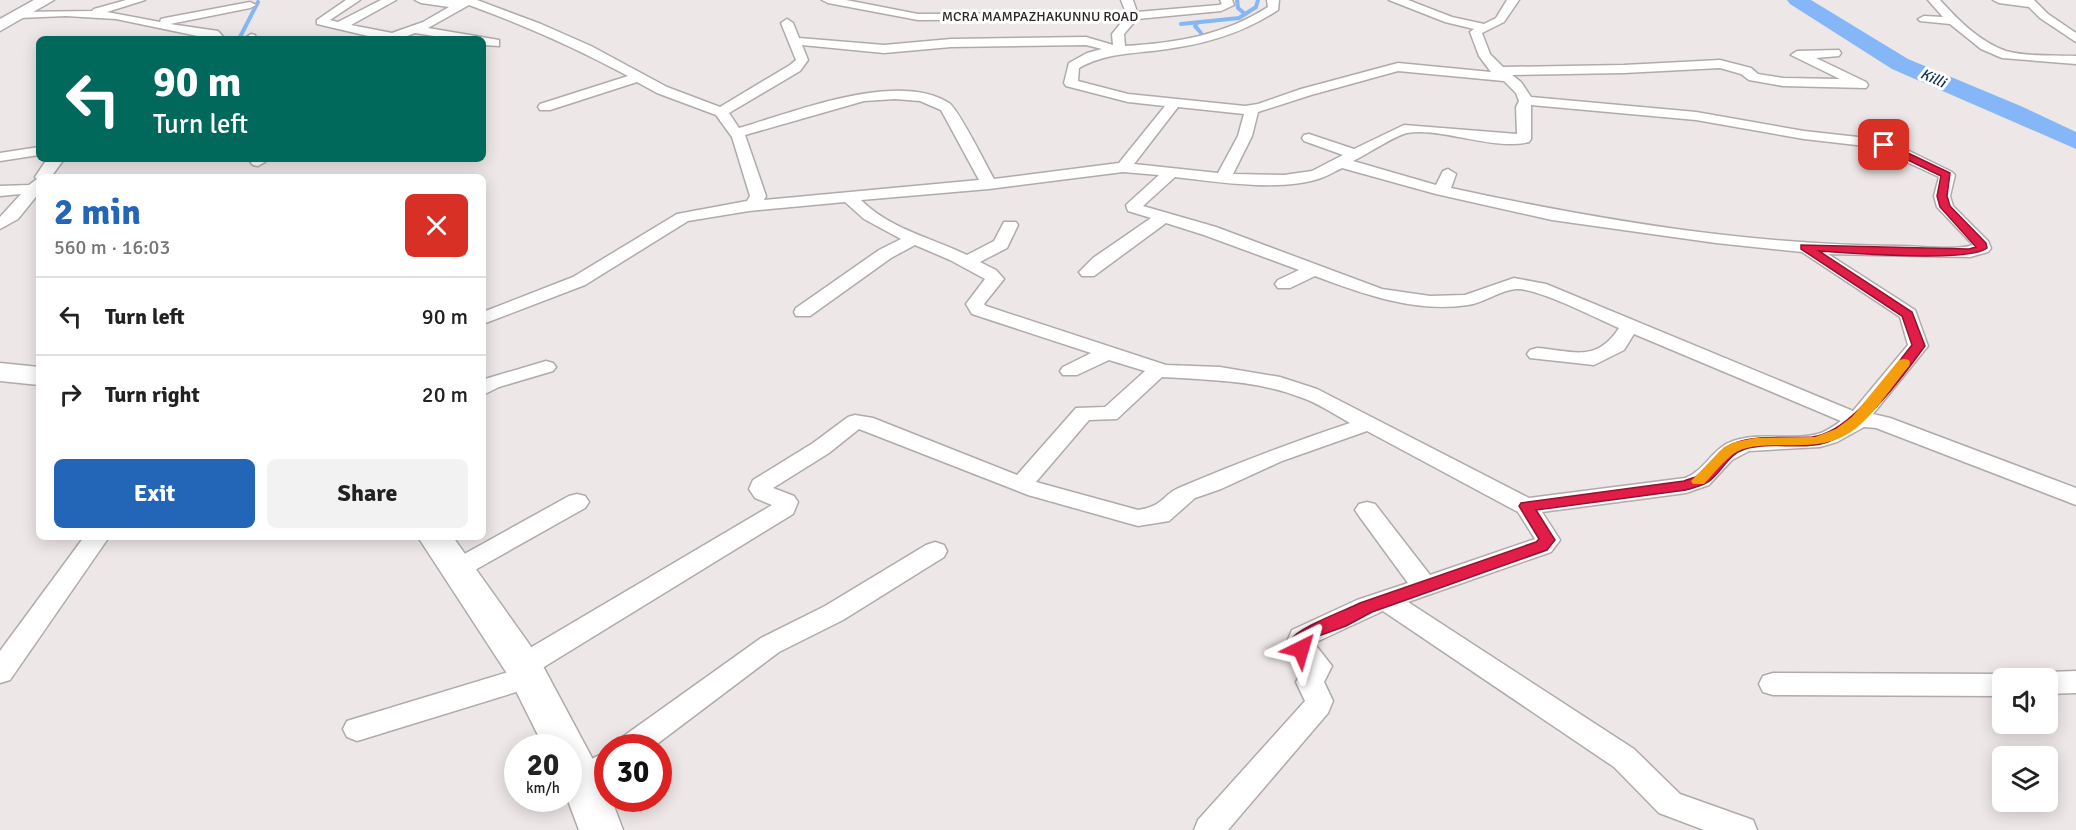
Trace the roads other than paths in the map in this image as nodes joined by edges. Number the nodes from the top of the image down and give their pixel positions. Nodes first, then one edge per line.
1 (46, 0) edge
2 (139, 0) edge
3 (354, 0) edge
4 (390, 0) edge
5 (421, 0) edge
6 (828, 0) edge
7 (1127, 0) edge
8 (1226, 0) edge
9 (1395, 0) edge
10 (1514, 0) edge
11 (1934, 0) edge
12 (1999, 0) edge
13 (995, 1) edge
14 (467, 2) edge
15 (2029, 2) edge
16 (1277, 3) edge
17 (250, 5) dead end
18 (86, 14) junction
19 (19, 15) junction
20 (999, 15) junction
21 (1050, 16) junction
22 (1132, 16) junction
23 (1924, 19) dead end
24 (1953, 21) junction
25 (2054, 22) junction
26 (787, 23) dead end
27 (2076, 23) edge
28 (152, 24) junction
29 (0, 26) edge
30 (339, 26) junction
31 (1483, 27) junction
32 (414, 28) junction
33 (1023, 32) dead end
34 (216, 36) edge
35 (382, 36) edge
36 (395, 36) edge
37 (458, 36) edge
38 (2076, 38) edge
39 (794, 41) junction
40 (1115, 50) junction
41 (1835, 53) dead end
42 (2060, 59) junction
43 (2076, 60) edge
44 (2076, 71) edge
45 (1502, 74) junction
46 (639, 77) junction
47 (1526, 101) junction
48 (1174, 103) junction
49 (545, 107) dead end
50 (1252, 110) junction
51 (721, 112) junction
52 (735, 133) junction
53 (1309, 138) dead end
54 (36, 151) edge
55 (1357, 155) junction
56 (0, 157) edge
57 (1342, 163) junction
58 (1123, 167) junction
59 (1172, 172) junction
60 (1448, 174) dead end
61 (1223, 178) junction
62 (36, 184) edge
63 (989, 184) junction
64 (36, 187) edge
65 (0, 191) edge
66 (1442, 191) junction
67 (849, 197) junction
68 (749, 206) junction
69 (1163, 218) junction
70 (0, 224) edge
71 (1010, 225) dead end
72 (914, 239) junction
73 (1805, 247) junction
74 (967, 262) junction
75 (1314, 270) junction
76 (1088, 272) dead end
77 (1284, 284) dead end
78 (803, 312) dead end
79 (486, 317) edge
80 (1630, 326) junction
81 (1107, 353) junction
82 (1537, 354) dead end
83 (546, 367) dead end
84 (1159, 369) junction
85 (1070, 371) dead end
86 (0, 372) edge
87 (36, 376) edge
88 (486, 387) edge
89 (1857, 420) junction
90 (1367, 424) junction
91 (1021, 484) junction
92 (2076, 497) edge
93 (577, 502) dead end
94 (1526, 506) junction
95 (1367, 510) dead end
96 (96, 540) edge
97 (437, 540) edge
98 (935, 551) dead end
99 (457, 569) junction
100 (1425, 586) junction
101 (1387, 601) junction
102 (1, 668) edge
103 (526, 671) junction
104 (2076, 682) edge
105 (2058, 683) edge
106 (1773, 684) dead end
107 (1992, 685) edge
108 (357, 729) dead end
109 (564, 734) edge
110 (649, 734) edge
111 (582, 765) edge
112 (601, 830) edge
113 (1209, 830) edge
114 (1742, 830) edge

1 - 19 street
2 - 18 street
3 - 30 street
4 - 30 street
5 - 14 street
6 - 20 street, MCRA MAMPAZHAKUNNU ROAD
7 - 22 street
8 - 22 street, MCRA MAMPAZHAKUNNU ROAD
9 - 31 street
10 - 31 street
11 - 24 street
12 - 15 street
13 - 20 street
14 - 32 street
14 - 46 street
15 - 25 street
16 - 40 street
17 - 28 street
18 - 19 street
18 - 28 street
19 - 29 street
20 - 21 street, MCRA MAMPAZHAKUNNU ROAD
21 - 22 street, MCRA MAMPAZHAKUNNU ROAD
21 - 33 street
22 - 40 street
23 - 24 street
24 - 42 street
25 - 27 street
25 - 38 street
26 - 39 street
28 - 34 street
30 - 35 street
31 - 45 street
32 - 36 street
32 - 37 street
39 - 40 street
39 - 51 street
40 - 48 street
41 - 45 street
42 - 43 street
42 - 44 street
45 - 47 street
45 - 50 street
46 - 49 street
46 - 51 street
47 - 55 street
47 - 73 street
48 - 50 street
48 - 58 street
50 - 61 street
51 - 52 street
52 - 63 street
52 - 68 street
53 - 55 street
54 - 56 street
55 - 57 street
57 - 61 street
57 - 66 street
58 - 59 street
58 - 63 street
59 - 61 street
59 - 69 street
60 - 66 street
62 - 65 street
63 - 67 street
64 - 70 street
66 - 73 street
67 - 68 street
67 - 72 street
68 - 79 street
69 - 75 street
69 - 76 street
71 - 74 street
72 - 74 street
72 - 78 street
73 - 89 street
74 - 81 street
75 - 77 street
75 - 80 street
80 - 82 street
80 - 89 street
81 - 84 street
81 - 85 street
83 - 88 street
84 - 90 street
84 - 91 street
86 - 87 street
89 - 92 street
89 - 94 street
90 - 91 street
90 - 94 street
91 - 103 street
93 - 99 street
94 - 100 street
95 - 100 street
96 - 102 street
97 - 99 street
98 - 110 street
99 - 103 street
100 - 101 street
101 - 113 street
101 - 114 street
103 - 108 street
103 - 109 street
104 - 105 street
106 - 107 street
111 - 112 street

